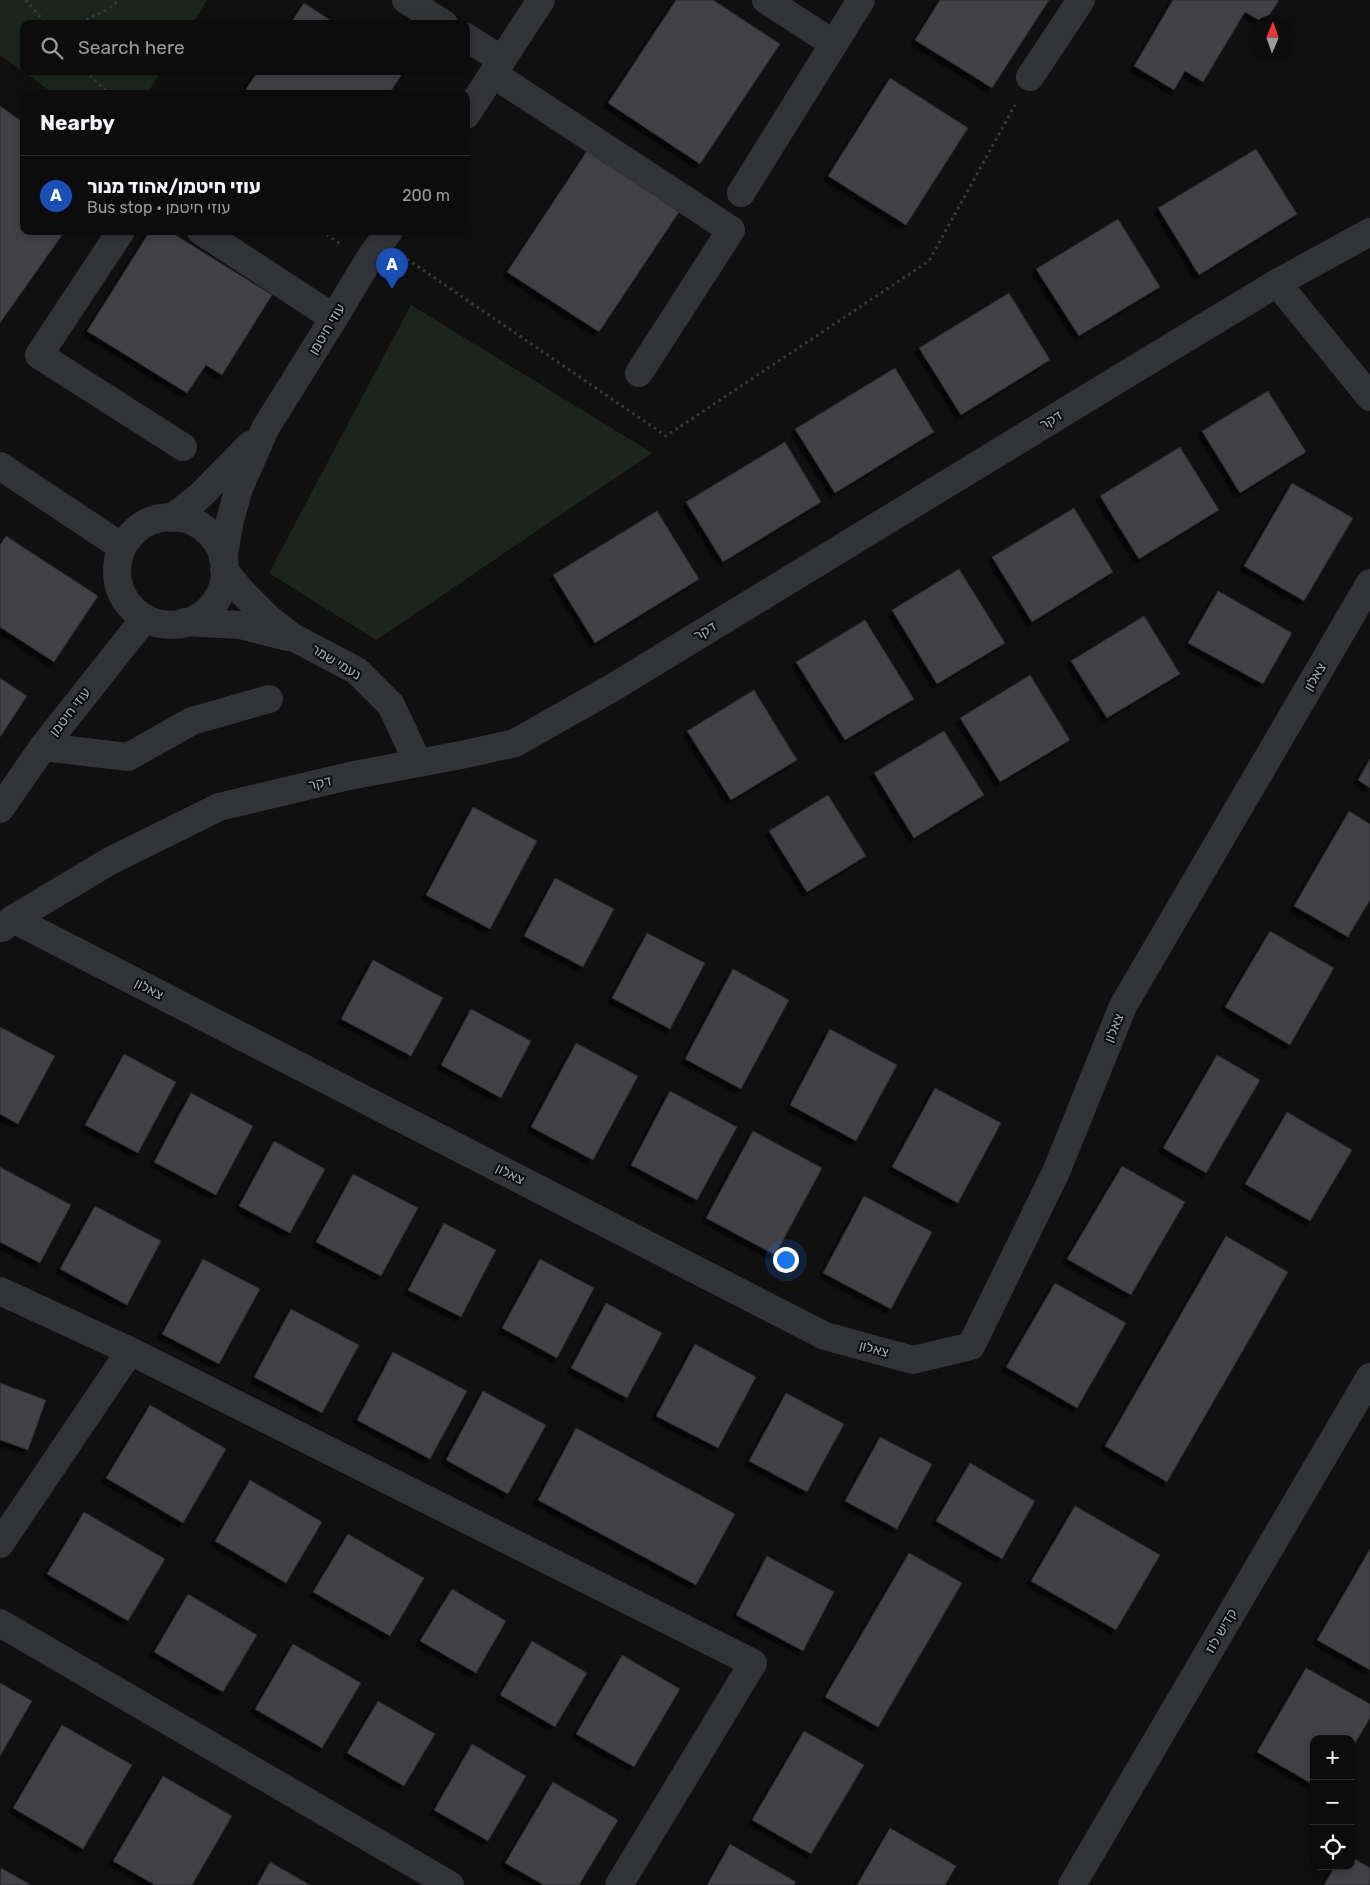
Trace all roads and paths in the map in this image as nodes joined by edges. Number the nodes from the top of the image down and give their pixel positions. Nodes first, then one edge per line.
1 (26, 0) edge
2 (119, 0) edge
3 (406, 0) edge
4 (541, 0) edge
5 (766, 0) edge
6 (861, 0) edge
7 (1081, 0) edge
8 (43, 20) edge
9 (85, 20) edge
10 (438, 20) edge
11 (470, 41) edge
12 (834, 44) junction
13 (497, 67) junction
14 (90, 75) edge
15 (1030, 77) joint
16 (105, 90) edge
17 (470, 110) edge
18 (741, 193) dead end
19 (1370, 232) edge
20 (118, 235) edge
21 (207, 235) edge
22 (385, 236) edge
23 (1278, 284) junction
24 (334, 318) junction
25 (639, 373) dead end
26 (1370, 397) edge
27 (266, 427) junction
28 (183, 447) dead end
29 (0, 466) edge
30 (172, 518) junction
31 (122, 547) junction
32 (224, 564) junction
33 (1370, 583) edge
34 (145, 618) junction
35 (185, 622) junction
36 (298, 640) junction
37 (269, 699) dead end
38 (43, 747) junction
39 (418, 763) junction
40 (0, 809) edge
41 (7, 924) edge
42 (0, 1291) edge
43 (130, 1351) junction
44 (1370, 1377) edge
45 (0, 1544) edge
46 (0, 1623) edge
47 (450, 1885) edge
48 (619, 1885) edge
49 (1072, 1885) edge

1 - 8 path
2 - 9 path
3 - 10 street
4 - 13 street
5 - 12 street
6 - 12 street
7 - 15 street
11 - 13 street
12 - 18 street
13 - 17 street
13 - 25 street
14 - 16 path
15 - 22 path
19 - 23 street, דקר
20 - 28 street
21 - 24 street
22 - 24 street, עוזי חיטמן
23 - 26 street
23 - 39 street, דקר
24 - 27 street, עוזי חיטמן
27 - 30 street, עוזי חיטמן
27 - 32 street, עוזי חיטמן
29 - 31 street
30 - 31 street
30 - 32 street
31 - 34 street
32 - 35 street
32 - 36 street, נעמי שמר
33 - 41 street, צאלון
34 - 35 street
34 - 38 street, עוזי חיטמן
35 - 36 street, נעמי שמר
36 - 39 street, נעמי שמר
37 - 38 street
38 - 40 street, עוזי חיטמן
39 - 41 street, דקר
42 - 43 street
43 - 45 street
43 - 48 street
44 - 49 street, קדיש לוז
46 - 47 street

